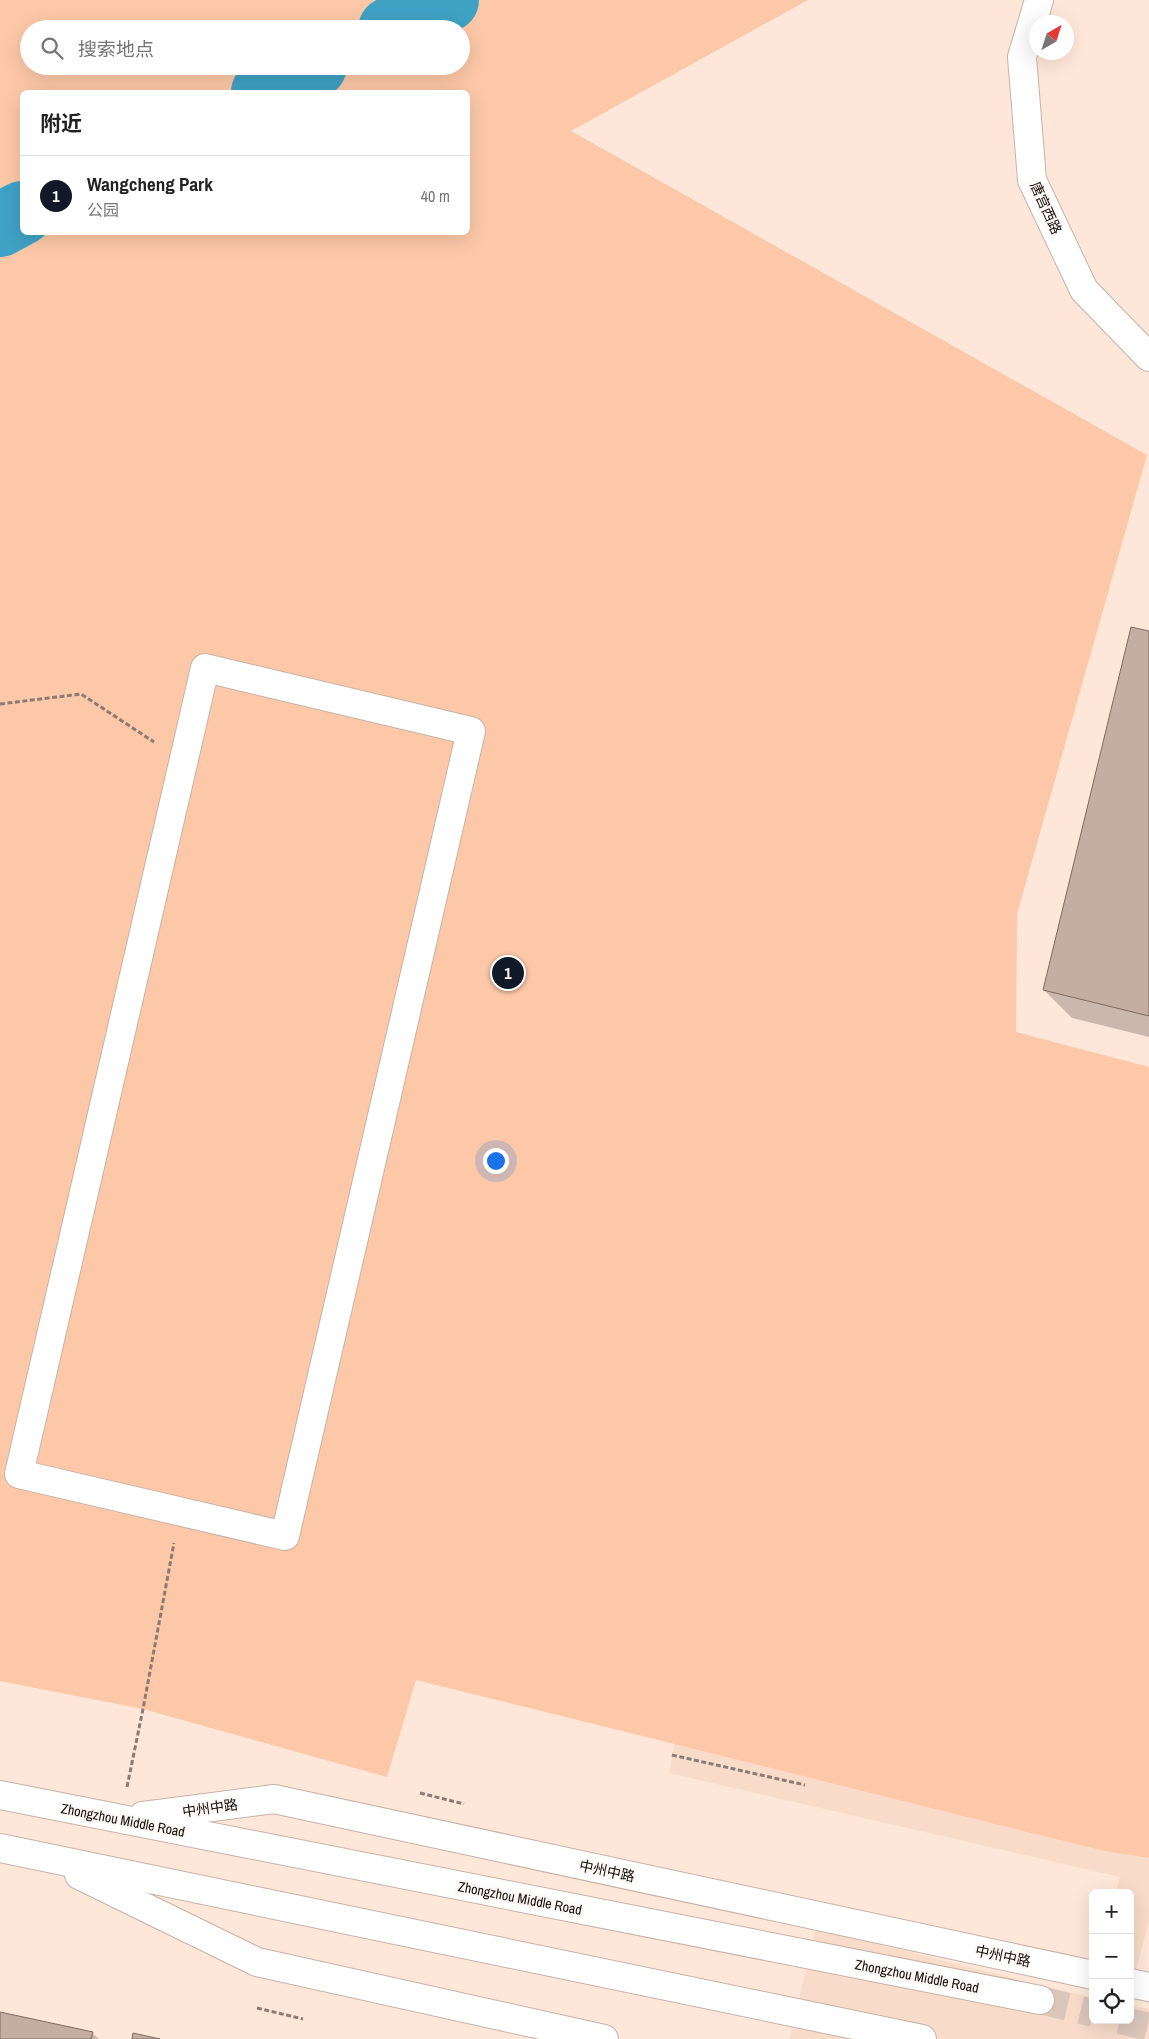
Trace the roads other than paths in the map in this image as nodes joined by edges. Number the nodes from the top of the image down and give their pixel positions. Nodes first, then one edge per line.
1 (1039, 0) edge
2 (1149, 358) edge
3 (10, 1479) edge
4 (0, 1795) edge
5 (120, 1820) junction
6 (0, 1848) edge
7 (44, 1857) junction
8 (1089, 1974) edge
9 (1134, 1984) edge
10 (1149, 1987) edge
11 (1040, 2000) tunnel mouth
12 (604, 2039) edge
13 (922, 2039) edge

1 - 2 main road, 唐宫西路
3 - 3 main road
4 - 5 main road, Zhongzhou Middle Road
5 - 8 main road, 中州中路
5 - 11 main road, Zhongzhou Middle Road
6 - 7 main road
7 - 12 main road
7 - 13 main road
9 - 10 main road

